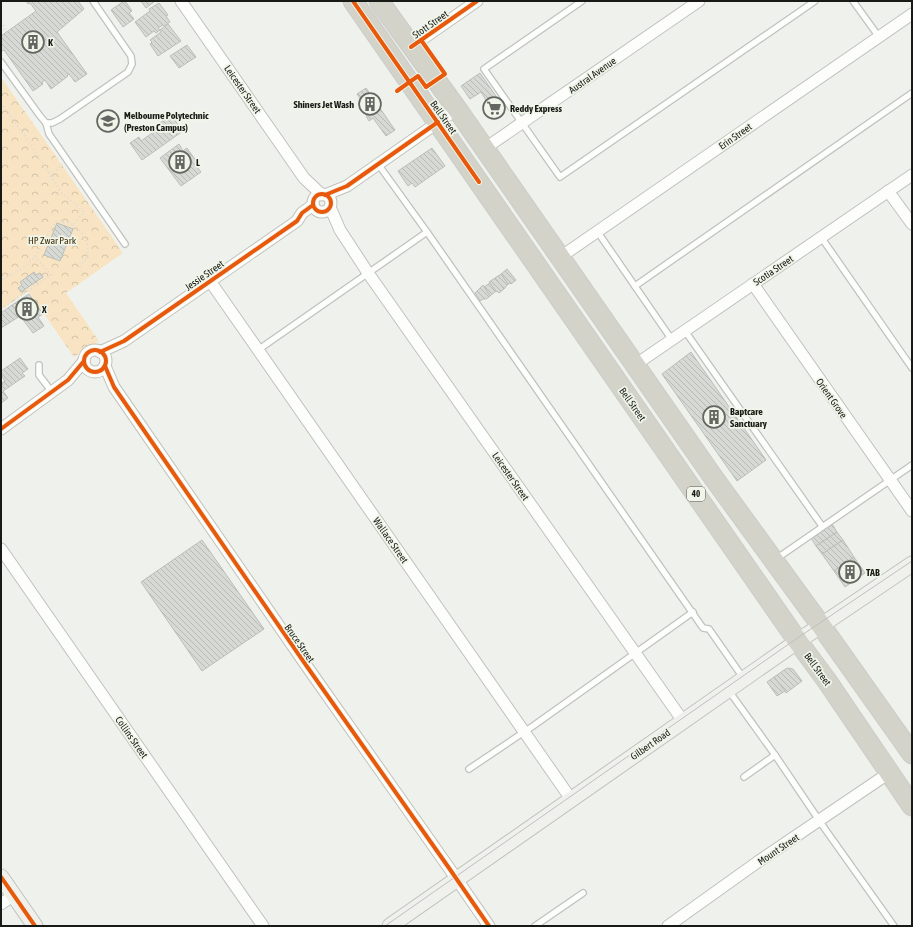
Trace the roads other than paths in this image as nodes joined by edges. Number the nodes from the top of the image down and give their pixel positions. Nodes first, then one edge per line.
1 (93, 1) edge
2 (181, 1) edge
3 (353, 1) edge
4 (379, 1) edge
5 (477, 1) edge
6 (582, 1) edge
7 (699, 1) edge
8 (815, 1) edge
9 (853, 1) edge
10 (912, 14) edge
11 (879, 37) junction
12 (412, 47) junction
13 (1, 62) edge
14 (912, 93) edge
15 (457, 109) junction
16 (438, 122) junction
17 (46, 123) junction
18 (522, 123) junction
19 (484, 149) junction
20 (378, 164) junction
21 (912, 175) edge
22 (888, 191) junction
23 (322, 204) junction
24 (912, 224) edge
25 (427, 232) junction
26 (597, 232) junction
27 (821, 237) junction
28 (125, 244) dead end
29 (559, 258) junction
30 (368, 273) junction
31 (210, 281) junction
32 (753, 284) junction
33 (635, 286) junction
34 (685, 330) junction
35 (672, 340) junction
36 (258, 350) junction
37 (84, 361) junction
38 (100, 364) junction
39 (38, 365) dead end
40 (635, 365) junction
41 (912, 368) edge
42 (68, 380) junction
43 (52, 393) junction
44 (1, 428) edge
45 (912, 465) edge
46 (890, 480) junction
47 (912, 511) edge
48 (822, 526) junction
49 (1, 549) edge
50 (774, 560) junction
51 (912, 564) edge
52 (693, 612) junction
53 (821, 626) junction
54 (798, 641) junction
55 (635, 654) junction
56 (744, 679) junction
57 (728, 690) junction
58 (683, 721) junction
59 (524, 732) junction
60 (912, 754) edge
61 (775, 755) junction
62 (469, 769) dead end
63 (889, 773) junction
64 (744, 777) dead end
65 (571, 799) junction
66 (912, 806) edge
67 (819, 821) junction
68 (1, 877) edge
69 (457, 879) junction
70 (583, 893) dead end
71 (14, 895) junction
72 (1, 904) edge
73 (35, 926) edge
74 (263, 926) edge
75 (390, 926) edge
76 (489, 926) edge
77 (535, 926) edge
78 (668, 926) edge
79 (894, 926) edge

1 - 17 lane
2 - 23 street, Leicester Street
3 - 16 highway, Bell Street / 40
4 - 12 highway, Bell Street / 40
5 - 12 street, Stott Street
6 - 18 lane
7 - 18 street, Austral Avenue
8 - 18 lane
9 - 11 lane
10 - 11 street, Erin Street
11 - 26 street, Erin Street
12 - 15 highway, Bell Street / 40
13 - 17 lane
14 - 33 lane
15 - 16 street, Jessie Street
15 - 19 highway, Bell Street / 40
16 - 20 street, Jessie Street
16 - 54 highway, Bell Street / 40
17 - 28 lane
18 - 19 street, Austral Avenue
19 - 29 highway, Bell Street / 40
20 - 23 street, Jessie Street
20 - 25 lane
21 - 22 street, Scotia Street
22 - 24 street
22 - 27 street, Scotia Street
23 - 30 street, Leicester Street
23 - 31 street, Jessie Street
25 - 30 lane
25 - 52 lane
26 - 29 street, Erin Street
26 - 33 lane
27 - 32 street, Scotia Street
27 - 41 lane
29 - 40 highway, Bell Street / 40
30 - 36 lane
30 - 55 street, Leicester Street
31 - 36 street, Wallace Street
31 - 38 street, Jessie Street
32 - 34 street, Scotia Street
32 - 46 street, Orient Grove
33 - 35 lane
34 - 35 street, Scotia Street
34 - 48 lane
35 - 40 street, Scotia Street
36 - 59 street, Wallace Street
37 - 38 street, Bruce Street
37 - 38 street, Jessie Street
37 - 42 street, Jessie Street
38 - 42 street, Jessie Street
38 - 69 street, Bruce Street
39 - 43 lane
40 - 50 highway, Bell Street / 40
42 - 43 street, Jessie Street
43 - 44 street, Jessie Street
45 - 46 lane
46 - 47 street, Orient Grove
46 - 48 lane
48 - 50 lane
49 - 74 street, Collins Street
50 - 53 highway, Bell Street / 40
51 - 53 street, Gilbert Road
52 - 55 lane
52 - 56 lane
53 - 54 street, Gilbert Road
53 - 60 highway, Bell Street / 40
54 - 56 street, Gilbert Road
54 - 63 highway, Bell Street / 40
55 - 58 street, Leicester Street
55 - 59 lane
56 - 57 street, Gilbert Road
57 - 58 street, Gilbert Road
57 - 61 lane
58 - 65 street, Gilbert Road
59 - 62 lane
59 - 65 street, Wallace Street
61 - 64 lane
61 - 67 lane
63 - 66 highway, Bell Street / 40
63 - 67 street, Mount Street
65 - 69 street, Gilbert Road
67 - 78 street, Mount Street
67 - 79 lane
68 - 71 street
69 - 75 street, Gilbert Road
69 - 76 street, Bruce Street
70 - 77 lane
71 - 72 street
71 - 73 street

